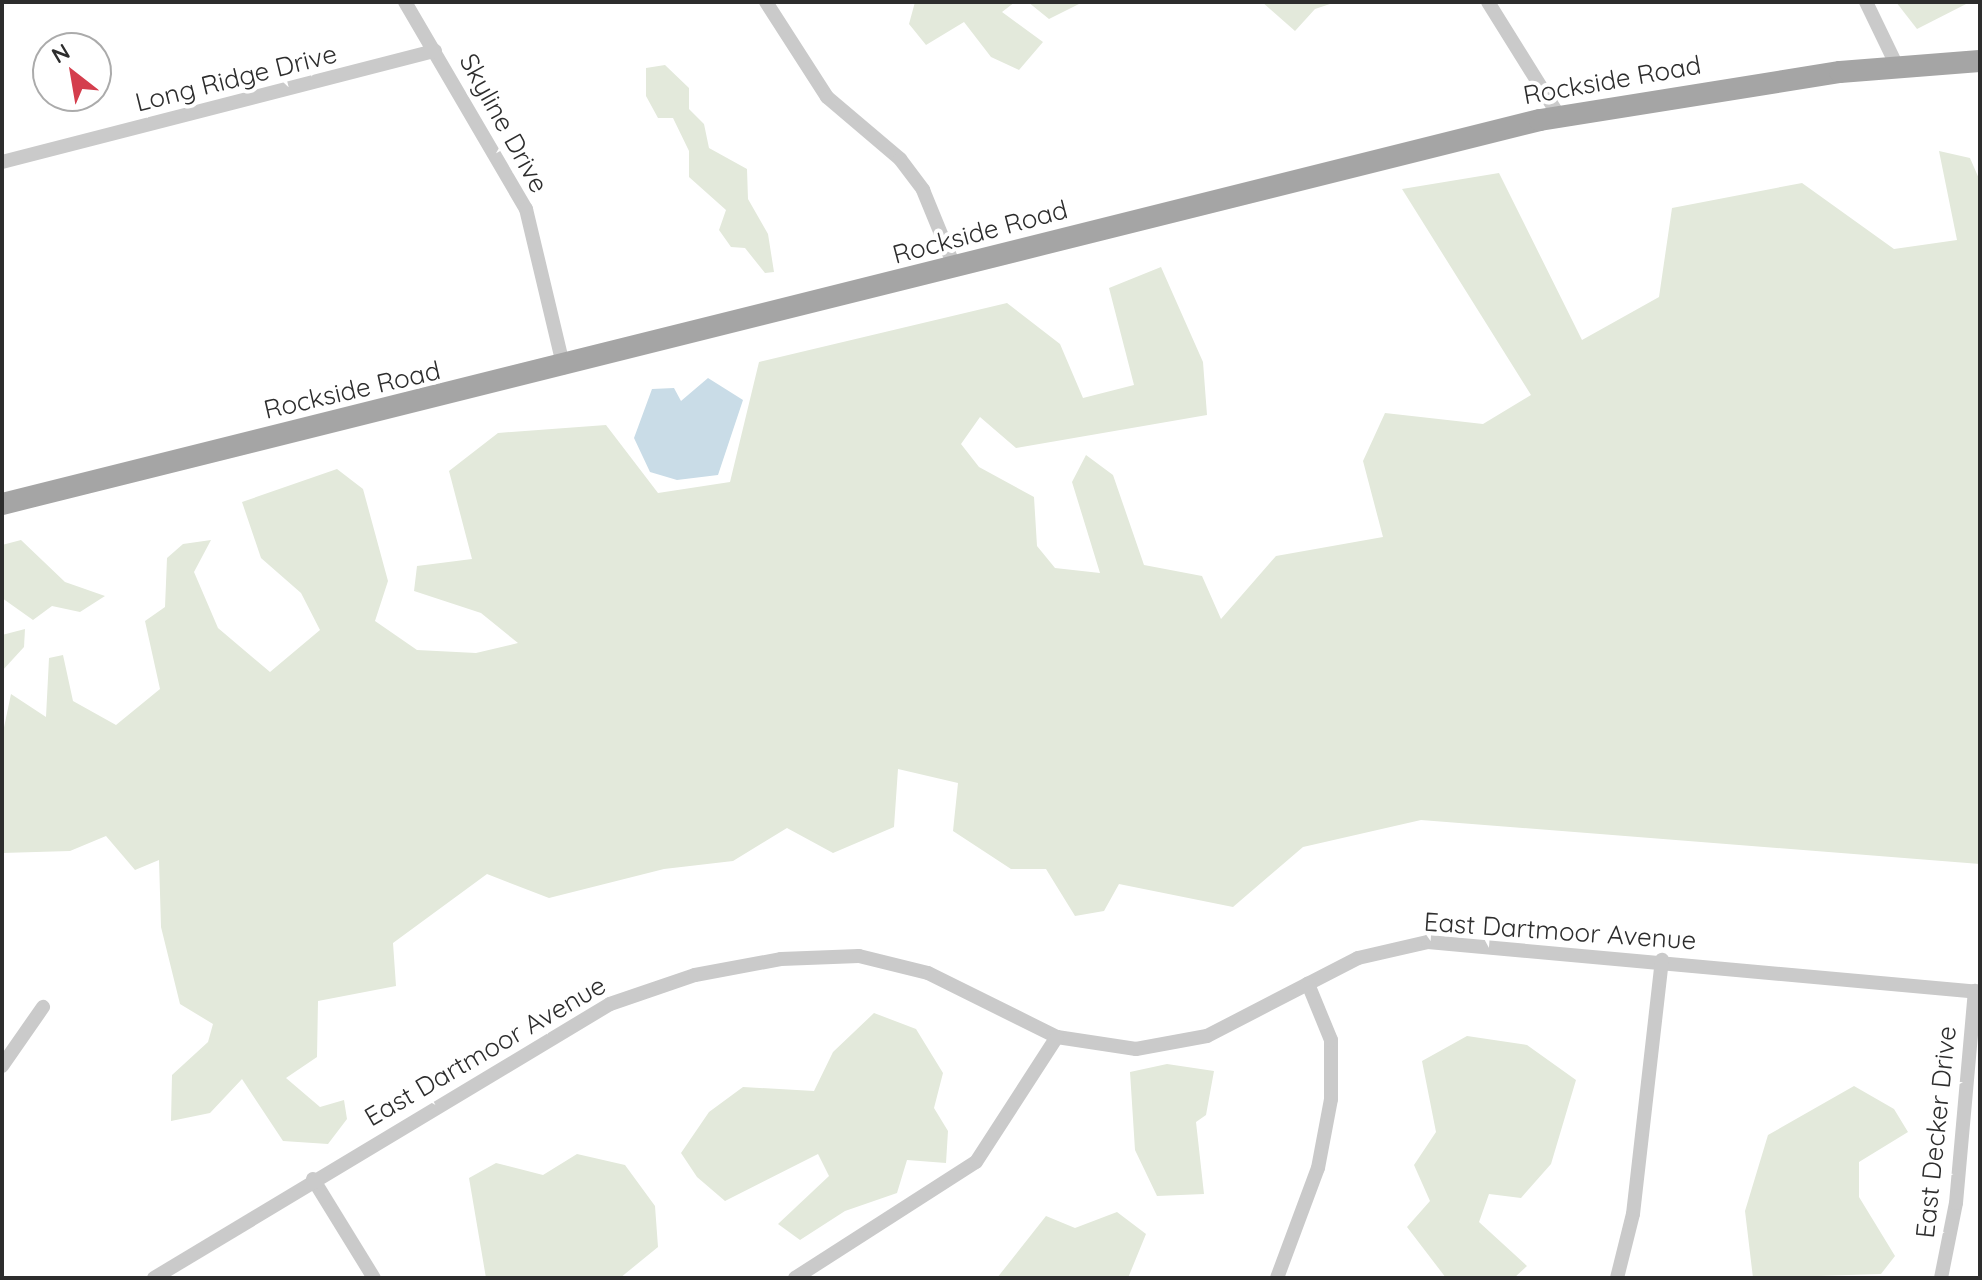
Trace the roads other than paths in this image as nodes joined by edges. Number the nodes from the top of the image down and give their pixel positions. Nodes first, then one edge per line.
1 (405, 2) edge
2 (766, 2) edge
3 (1488, 2) edge
4 (1866, 2) edge
5 (435, 51) junction
6 (1980, 61) edge
7 (1897, 66) junction
8 (1559, 116) junction
9 (2, 162) edge
10 (955, 268) junction
11 (564, 368) junction
12 (2, 504) edge
13 (1662, 960) junction
14 (1308, 984) junction
15 (1977, 992) edge
16 (43, 1007) dead end
17 (1057, 1037) junction
18 (2, 1066) edge
19 (313, 1179) junction
20 (154, 1278) edge
21 (374, 1278) edge
22 (795, 1278) edge
23 (1277, 1278) edge
24 (1617, 1278) edge
25 (1941, 1278) edge

1 - 5 street, Skyline Drive
2 - 10 street
3 - 8 street
4 - 7 street
5 - 9 street, Long Ridge Drive
5 - 11 street, Skyline Drive
6 - 7 main road, Rockside Road
7 - 8 main road, Rockside Road
8 - 10 main road, Rockside Road
10 - 11 main road, Rockside Road
11 - 12 main road, Rockside Road
13 - 14 street, East Dartmoor Avenue
13 - 15 street, East Dartmoor Avenue
13 - 24 street
14 - 17 street, East Dartmoor Avenue
14 - 23 street
15 - 25 street, East Decker Drive
16 - 18 street
17 - 19 street, East Dartmoor Avenue
17 - 22 street
19 - 20 street, East Dartmoor Avenue
19 - 21 street

